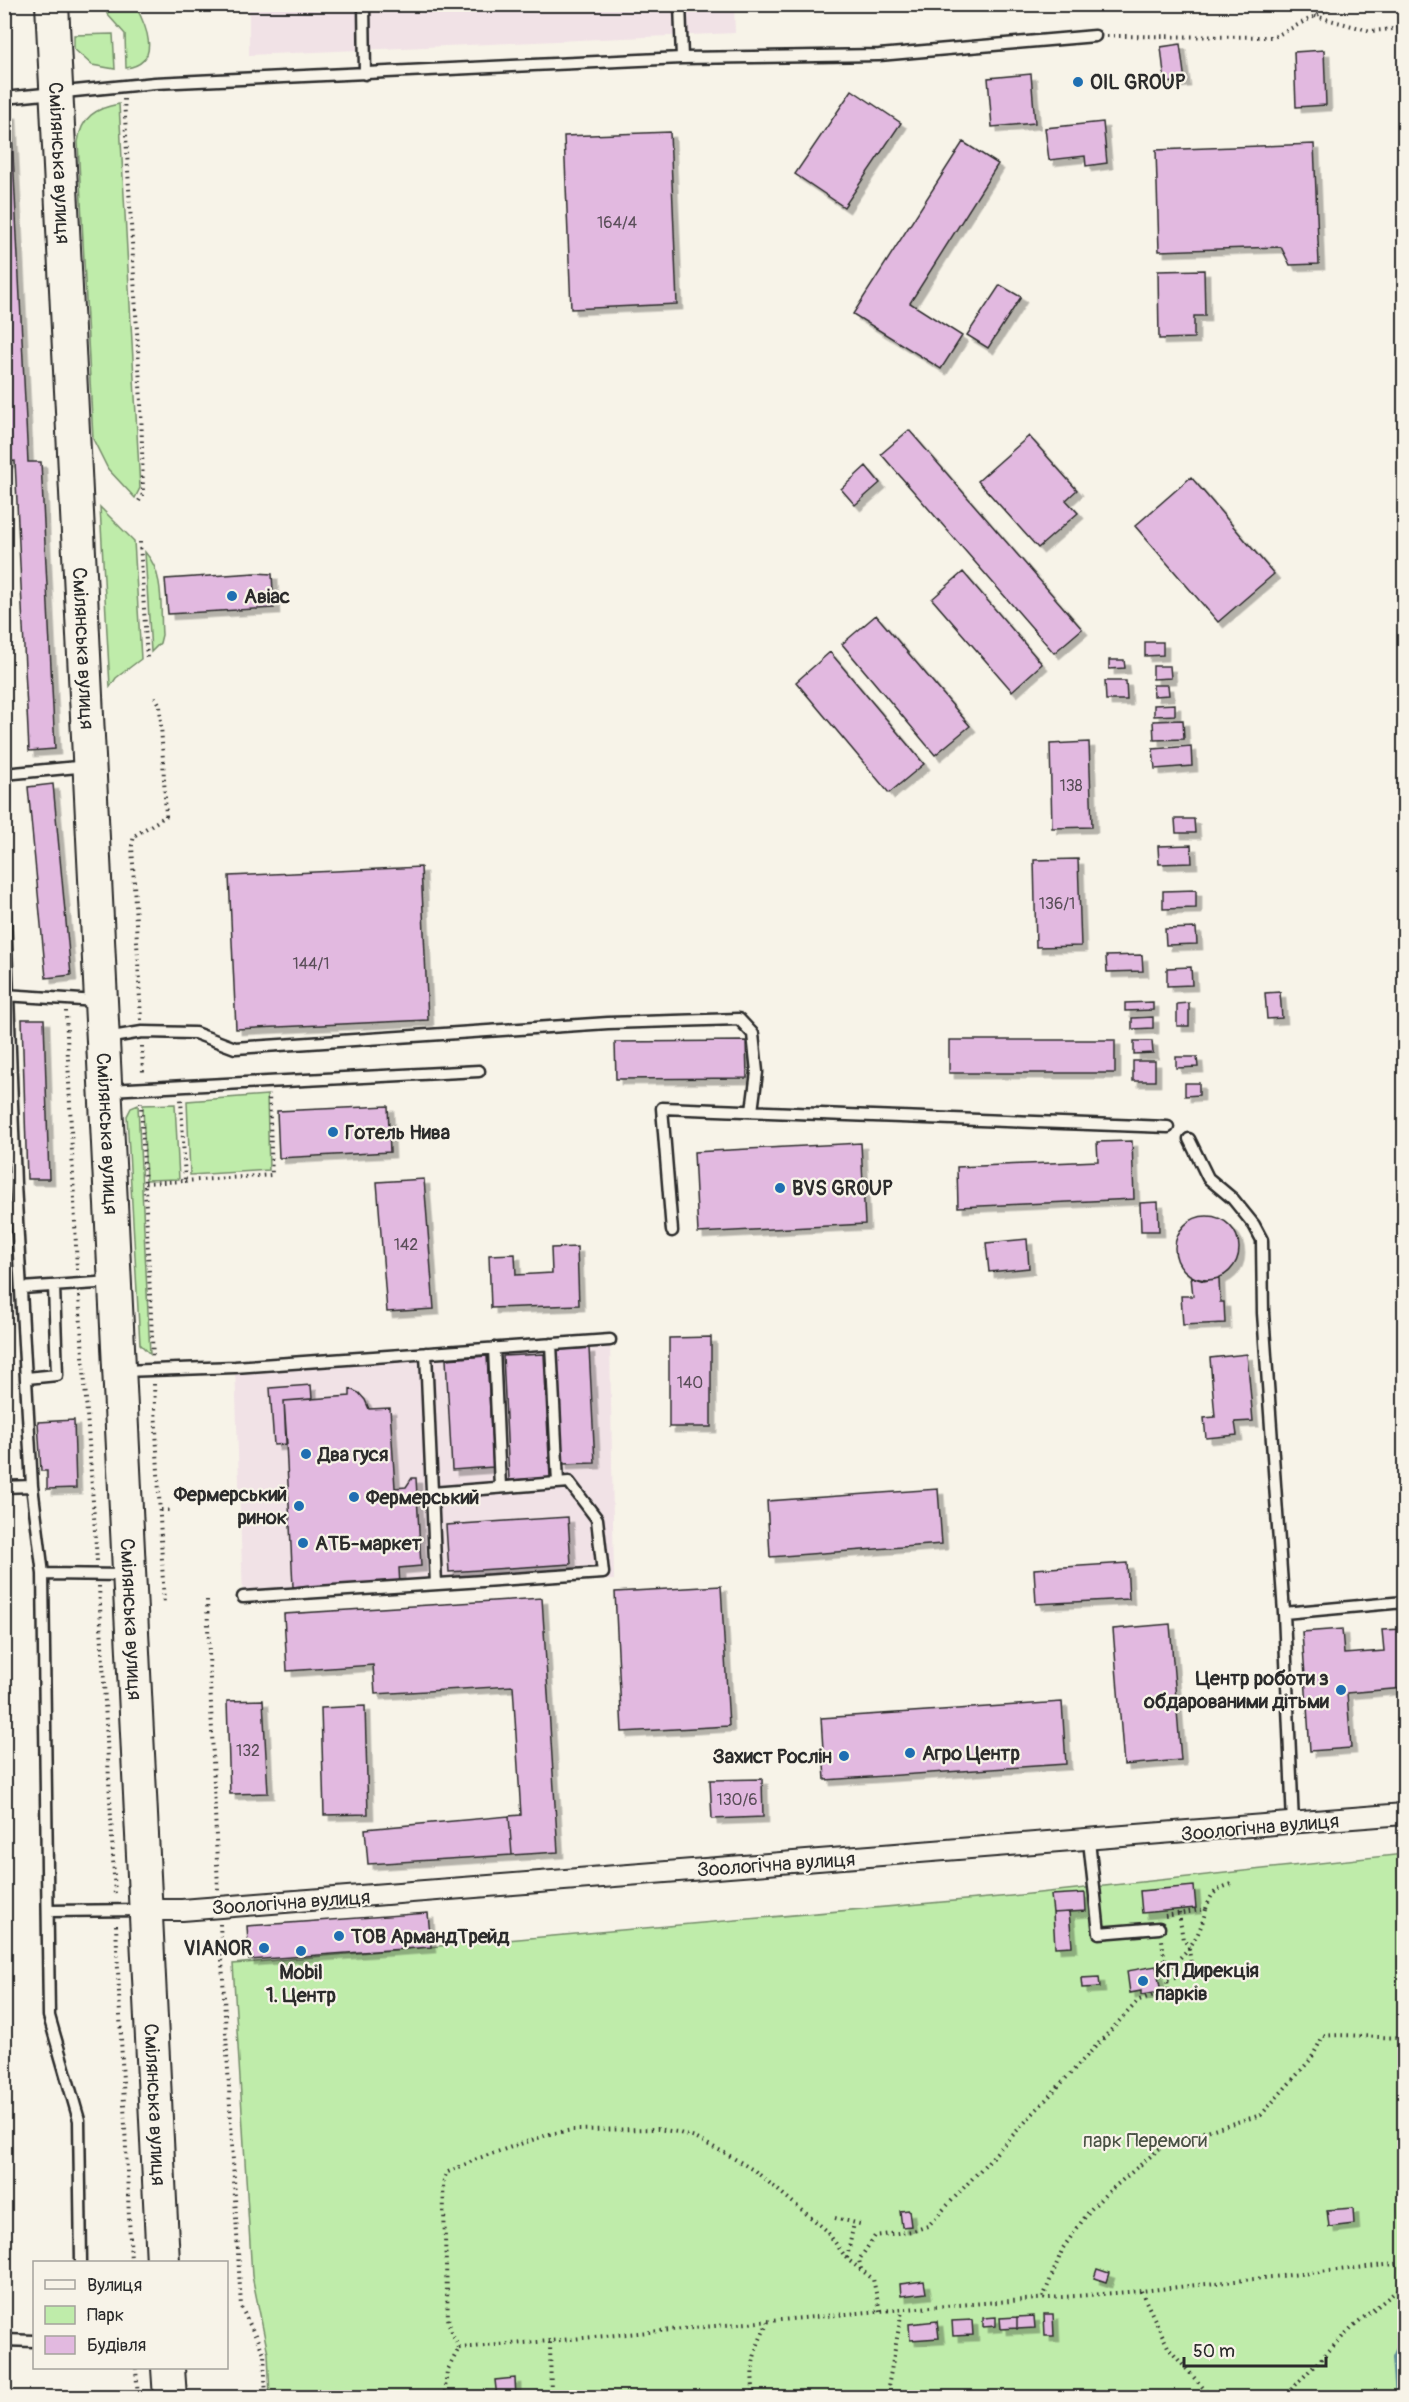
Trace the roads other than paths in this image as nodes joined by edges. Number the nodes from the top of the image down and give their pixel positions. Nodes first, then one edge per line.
1 (52, 4) edge
2 (364, 4) edge
3 (680, 4) edge
4 (1095, 36) road end
5 (682, 58) junction
6 (365, 74) junction
7 (56, 93) junction
8 (4, 98) edge
9 (89, 766) junction
10 (4, 774) edge
11 (4, 889) edge
12 (7, 995) edge
13 (102, 1001) junction
14 (103, 1038) junction
15 (479, 1071) dead end
16 (106, 1090) junction
17 (752, 1111) junction
18 (1168, 1127) dead end
19 (1189, 1139) dead end
20 (17, 1217) junction
21 (4, 1218) edge
22 (672, 1232) dead end
23 (115, 1281) junction
24 (54, 1286) junction
25 (21, 1288) junction
26 (610, 1340) dead end
27 (551, 1344) junction
28 (494, 1348) junction
29 (426, 1353) junction
30 (120, 1371) junction
31 (27, 1378) junction
32 (558, 1483) junction
33 (32, 1486) junction
34 (4, 1487) edge
35 (500, 1487) junction
36 (432, 1493) junction
37 (43, 1574) junction
38 (130, 1575) junction
39 (436, 1584) junction
40 (243, 1596) dead end
41 (1404, 1602) edge
42 (1284, 1613) junction
43 (1404, 1814) edge
44 (1293, 1824) junction
45 (1089, 1841) junction
46 (147, 1910) junction
47 (48, 1911) junction
48 (1159, 1928) road end
49 (81, 2261) edge
50 (163, 2261) edge
51 (4, 2340) edge
52 (33, 2341) edge
53 (168, 2369) edge
54 (170, 2397) edge

1 - 7 main road, Смілянська вулиця
2 - 6 lane
3 - 5 lane
4 - 5 lane
5 - 6 lane
6 - 7 lane
7 - 8 lane
7 - 9 main road, Смілянська вулиця
9 - 10 lane
9 - 13 main road, Смілянська вулиця
11 - 12 lane
12 - 13 lane
12 - 20 lane
13 - 14 main road, Смілянська вулиця
14 - 16 main road, Смілянська вулиця
14 - 17 lane
15 - 16 lane
16 - 23 main road, Смілянська вулиця
17 - 18 lane
17 - 22 lane
19 - 42 lane
20 - 21 lane
20 - 25 lane
23 - 24 lane
23 - 30 main road, Смілянська вулиця
24 - 25 lane
24 - 31 lane
25 - 31 lane
26 - 27 lane
27 - 28 lane
27 - 32 lane
28 - 29 lane
28 - 35 lane
29 - 30 lane
29 - 36 lane
30 - 38 main road, Смілянська вулиця
31 - 33 lane
32 - 35 lane
32 - 39 lane
33 - 34 lane
33 - 37 lane
35 - 36 lane
36 - 39 lane
37 - 38 lane
37 - 47 lane
38 - 46 main road, Смілянська вулиця
39 - 40 lane
41 - 42 lane
42 - 44 lane
43 - 44 street, Зоологічна вулиця
44 - 45 street, Зоологічна вулиця
45 - 46 street, Зоологічна вулиця
45 - 48 lane
46 - 47 lane
46 - 50 main road, Смілянська вулиця
47 - 49 lane
51 - 52 lane
53 - 54 main road

